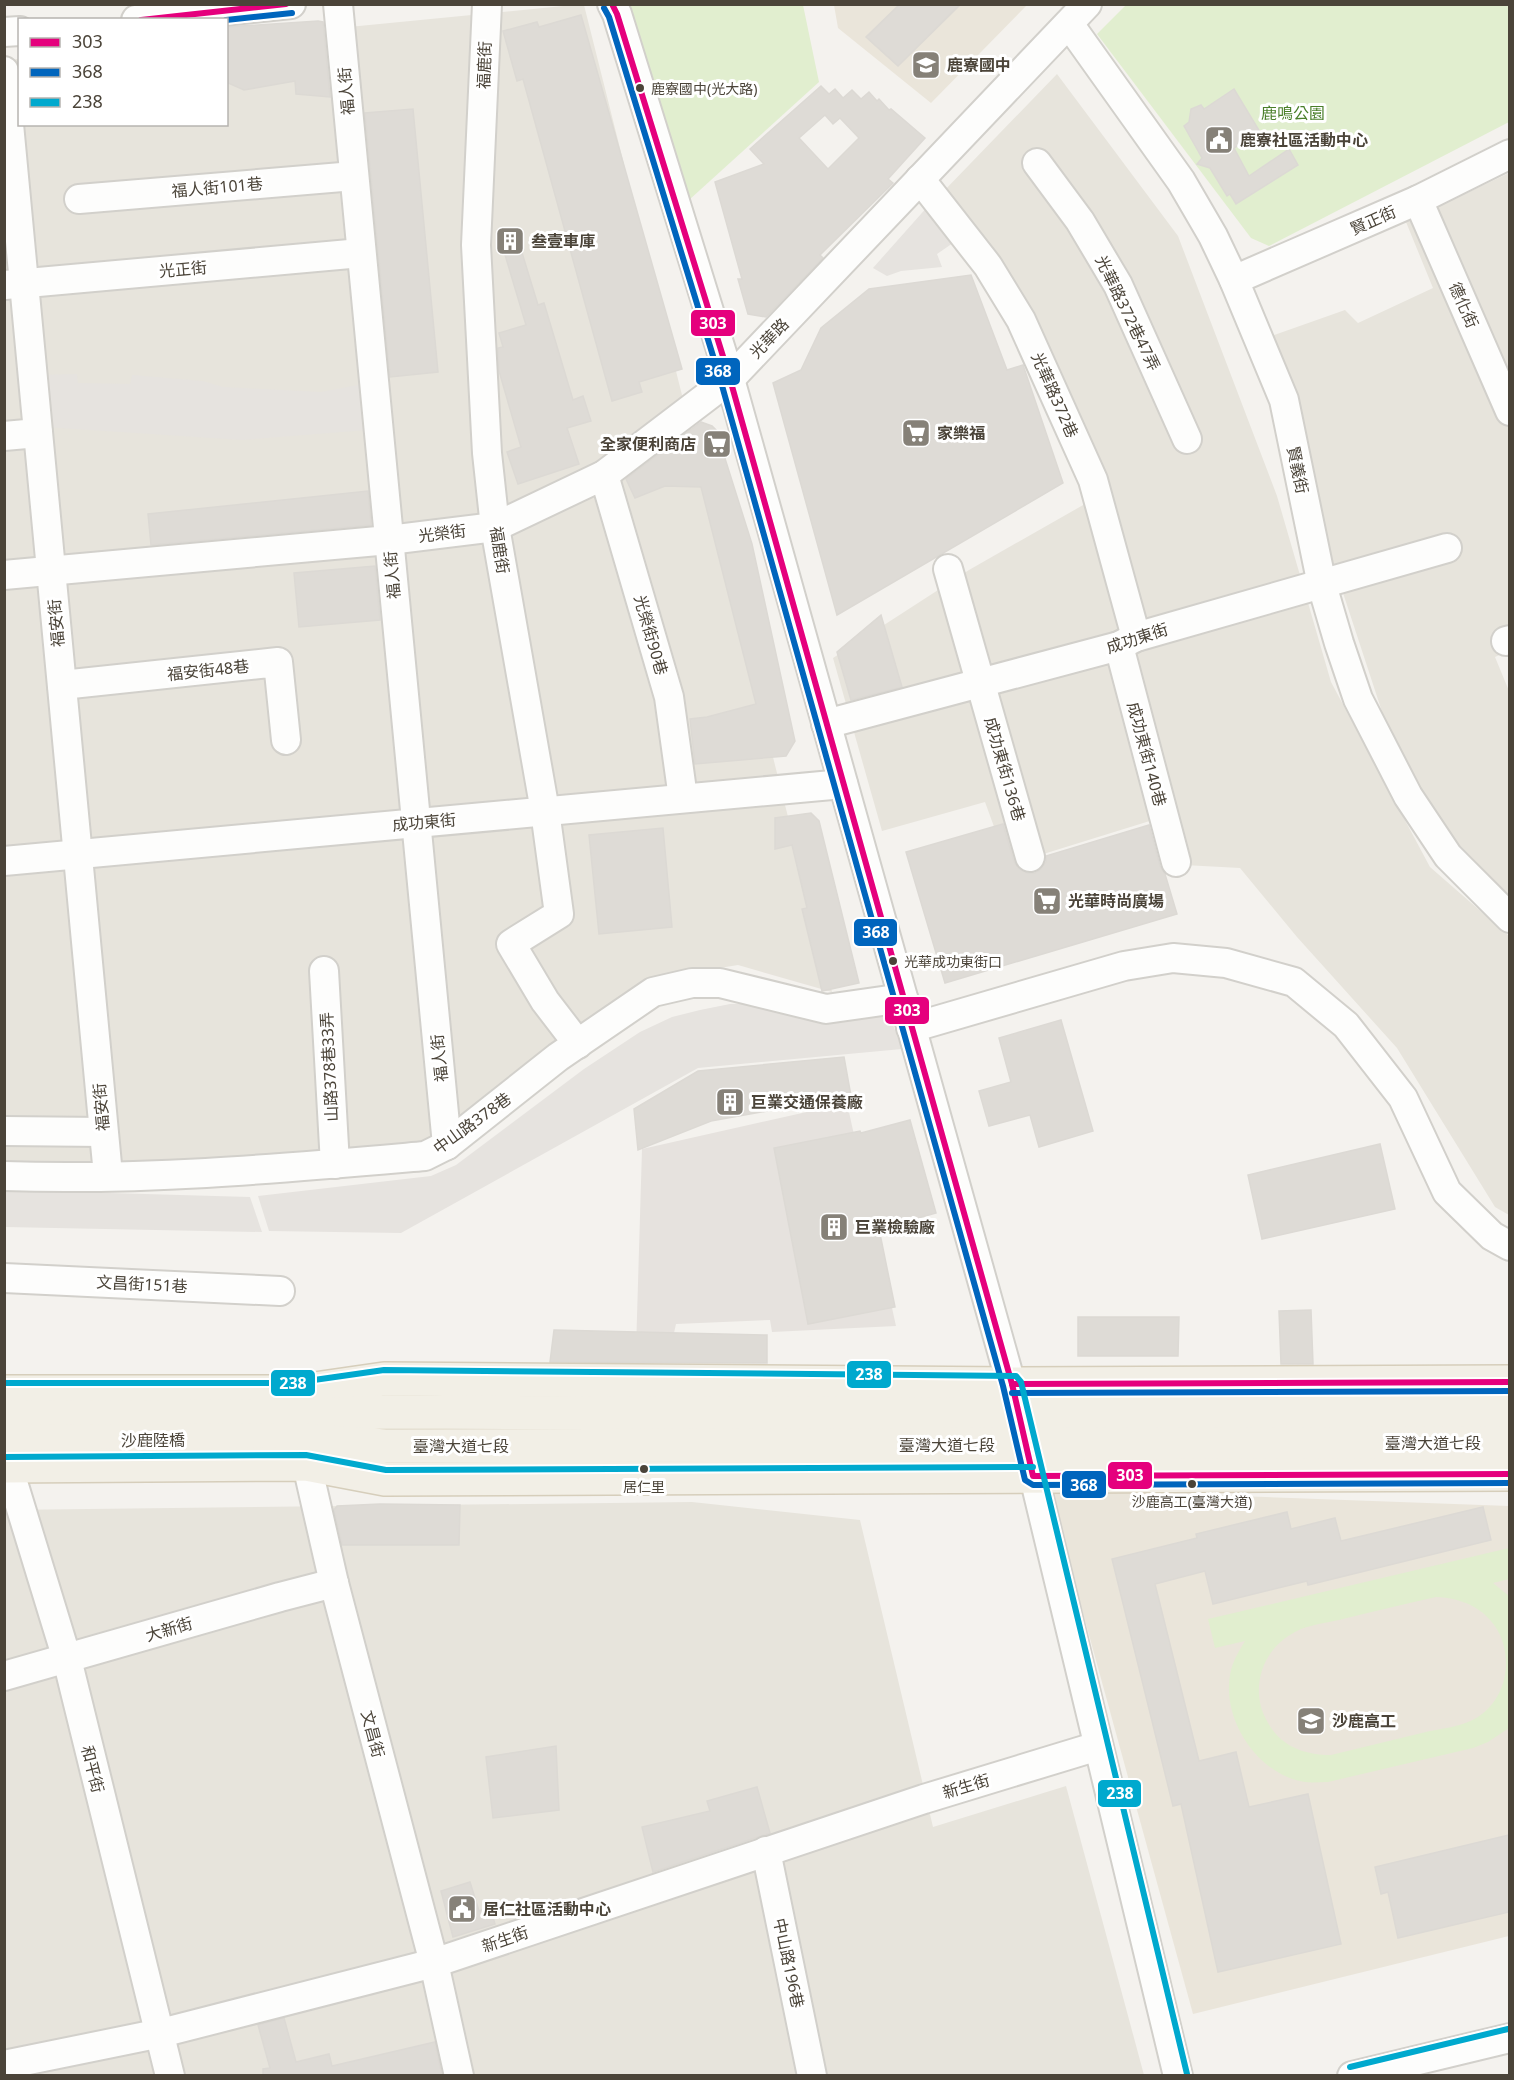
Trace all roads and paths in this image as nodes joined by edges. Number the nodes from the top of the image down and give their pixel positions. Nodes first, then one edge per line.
1 (291, 4) edge
2 (338, 4) edge
3 (487, 4) edge
4 (612, 4) edge
5 (1078, 14) edge
6 (155, 18) edge
7 (4, 71) edge
8 (1509, 153) edge
9 (1037, 163) dead end
10 (354, 176) junction
11 (920, 179) junction
12 (80, 199) dead end
13 (1418, 200) junction
14 (361, 253) junction
15 (1234, 280) junction
16 (14, 284) edge
17 (730, 379) junction
18 (1509, 411) edge
19 (38, 434) junction
20 (4, 436) edge
21 (1187, 439) dead end
22 (604, 475) junction
23 (495, 526) junction
24 (389, 540) junction
25 (1447, 548) dead end
26 (948, 569) dead end
27 (51, 571) junction
28 (4, 575) edge
29 (1322, 585) junction
30 (1127, 641) junction
31 (981, 682) junction
32 (62, 685) junction
33 (826, 724) junction
34 (286, 740) dead end
35 (843, 784) junction
36 (683, 798) junction
37 (544, 811) junction
38 (415, 823) junction
39 (78, 855) junction
40 (1030, 857) dead end
41 (4, 861) edge
42 (1176, 862) dead end
43 (1509, 918) edge
44 (324, 971) dead end
45 (903, 998) junction
46 (911, 1028) junction
47 (578, 1044) junction
48 (4, 1131) edge
49 (103, 1132) junction
50 (447, 1145) junction
51 (335, 1164) junction
52 (108, 1175) junction
53 (4, 1176) edge
54 (1509, 1246) edge
55 (4, 1278) edge
56 (280, 1291) dead end
57 (1509, 1382) edge
58 (4, 1392) edge
59 (1509, 1412) edge
60 (4, 1417) edge
61 (300, 1428) junction
62 (1023, 1430) junction
63 (1509, 1443) edge
64 (6, 1457) edge
65 (1509, 1474) edge
66 (334, 1583) junction
67 (67, 1659) junction
68 (4, 1676) edge
69 (1098, 1746) junction
70 (766, 1851) junction
71 (434, 1963) junction
72 (160, 2033) junction
73 (1509, 2038) edge
74 (4, 2065) edge
75 (170, 2076) edge
76 (459, 2076) edge
77 (812, 2076) edge
78 (1178, 2076) edge
79 (1352, 2076) edge

1 - 6 street
2 - 10 street, 福人街
3 - 23 street, 福鹿街
4 - 17 street
5 - 11 street, 光華路
5 - 15 street, 賢義街
7 - 16 street, 福安街
8 - 13 street, 賢正街
9 - 21 street, 光華路372巷47弄
10 - 12 street, 福人街101巷
10 - 14 street, 福人街
11 - 17 street, 光華路
11 - 30 street, 光華路372巷
13 - 15 street, 賢正街
13 - 18 street, 德化街
14 - 16 street, 光正街
14 - 24 street, 福人街
15 - 29 street, 賢義街
16 - 19 street, 福安街
17 - 22 street, 光榮街
17 - 33 street
19 - 20 street
19 - 27 street, 福安街
22 - 23 street, 光榮街
22 - 36 street, 光榮街90巷
23 - 24 street, 光榮街
23 - 37 street, 福鹿街
24 - 27 street, 光榮街
24 - 38 street, 福人街
25 - 29 street, 成功東街
26 - 31 street, 成功東街136巷
27 - 28 street, 光榮街
27 - 32 street, 福安街
29 - 30 street, 成功東街
29 - 43 street, 賢義街
30 - 31 street, 成功東街
30 - 42 street, 成功東街140巷
31 - 33 street, 成功東街
31 - 40 street, 成功東街136巷
32 - 34 street, 福安街48巷
32 - 39 street, 福安街
33 - 35 street
35 - 36 street, 成功東街
35 - 45 street
36 - 37 street, 成功東街
37 - 38 street, 成功東街
37 - 47 street, 福鹿街
38 - 39 street, 成功東街
38 - 50 street, 福人街
39 - 41 street, 成功東街
39 - 49 street, 福安街
44 - 51 street, 山路378巷33弄
45 - 46 street
45 - 47 street, 中山路378巷
46 - 54 street
46 - 62 street
47 - 50 street, 中山路378巷
48 - 49 street
49 - 52 street, 福安街
50 - 51 street, 中山路378巷
51 - 52 street, 中山路378巷
52 - 53 street, 中山路378巷
55 - 56 street, 文昌街151巷
57 - 62 main road
58 - 61 main road, 臺灣大道七段
59 - 62 main road, 臺灣大道七段
60 - 61 main road, 沙鹿陸橋
61 - 62 main road, 臺灣大道七段
61 - 62 main road, 臺灣大道七段
61 - 62 main road, 臺灣大道七段
61 - 62 main road, 臺灣大道七段
61 - 64 main road, 臺灣大道七段
61 - 66 street, 文昌街
62 - 63 main road, 臺灣大道七段
62 - 65 main road, 臺灣大道七段
62 - 69 street
64 - 67 street, 和平街
66 - 67 street, 大新街
66 - 71 street, 文昌街
67 - 68 street, 大新街
67 - 72 street, 和平街
69 - 70 street, 新生街
69 - 78 street
70 - 71 street, 新生街
70 - 77 street, 中山路196巷
71 - 72 street, 新生街
71 - 76 street, 文昌街
72 - 74 street, 新生街
72 - 75 street, 和平街
73 - 79 street

